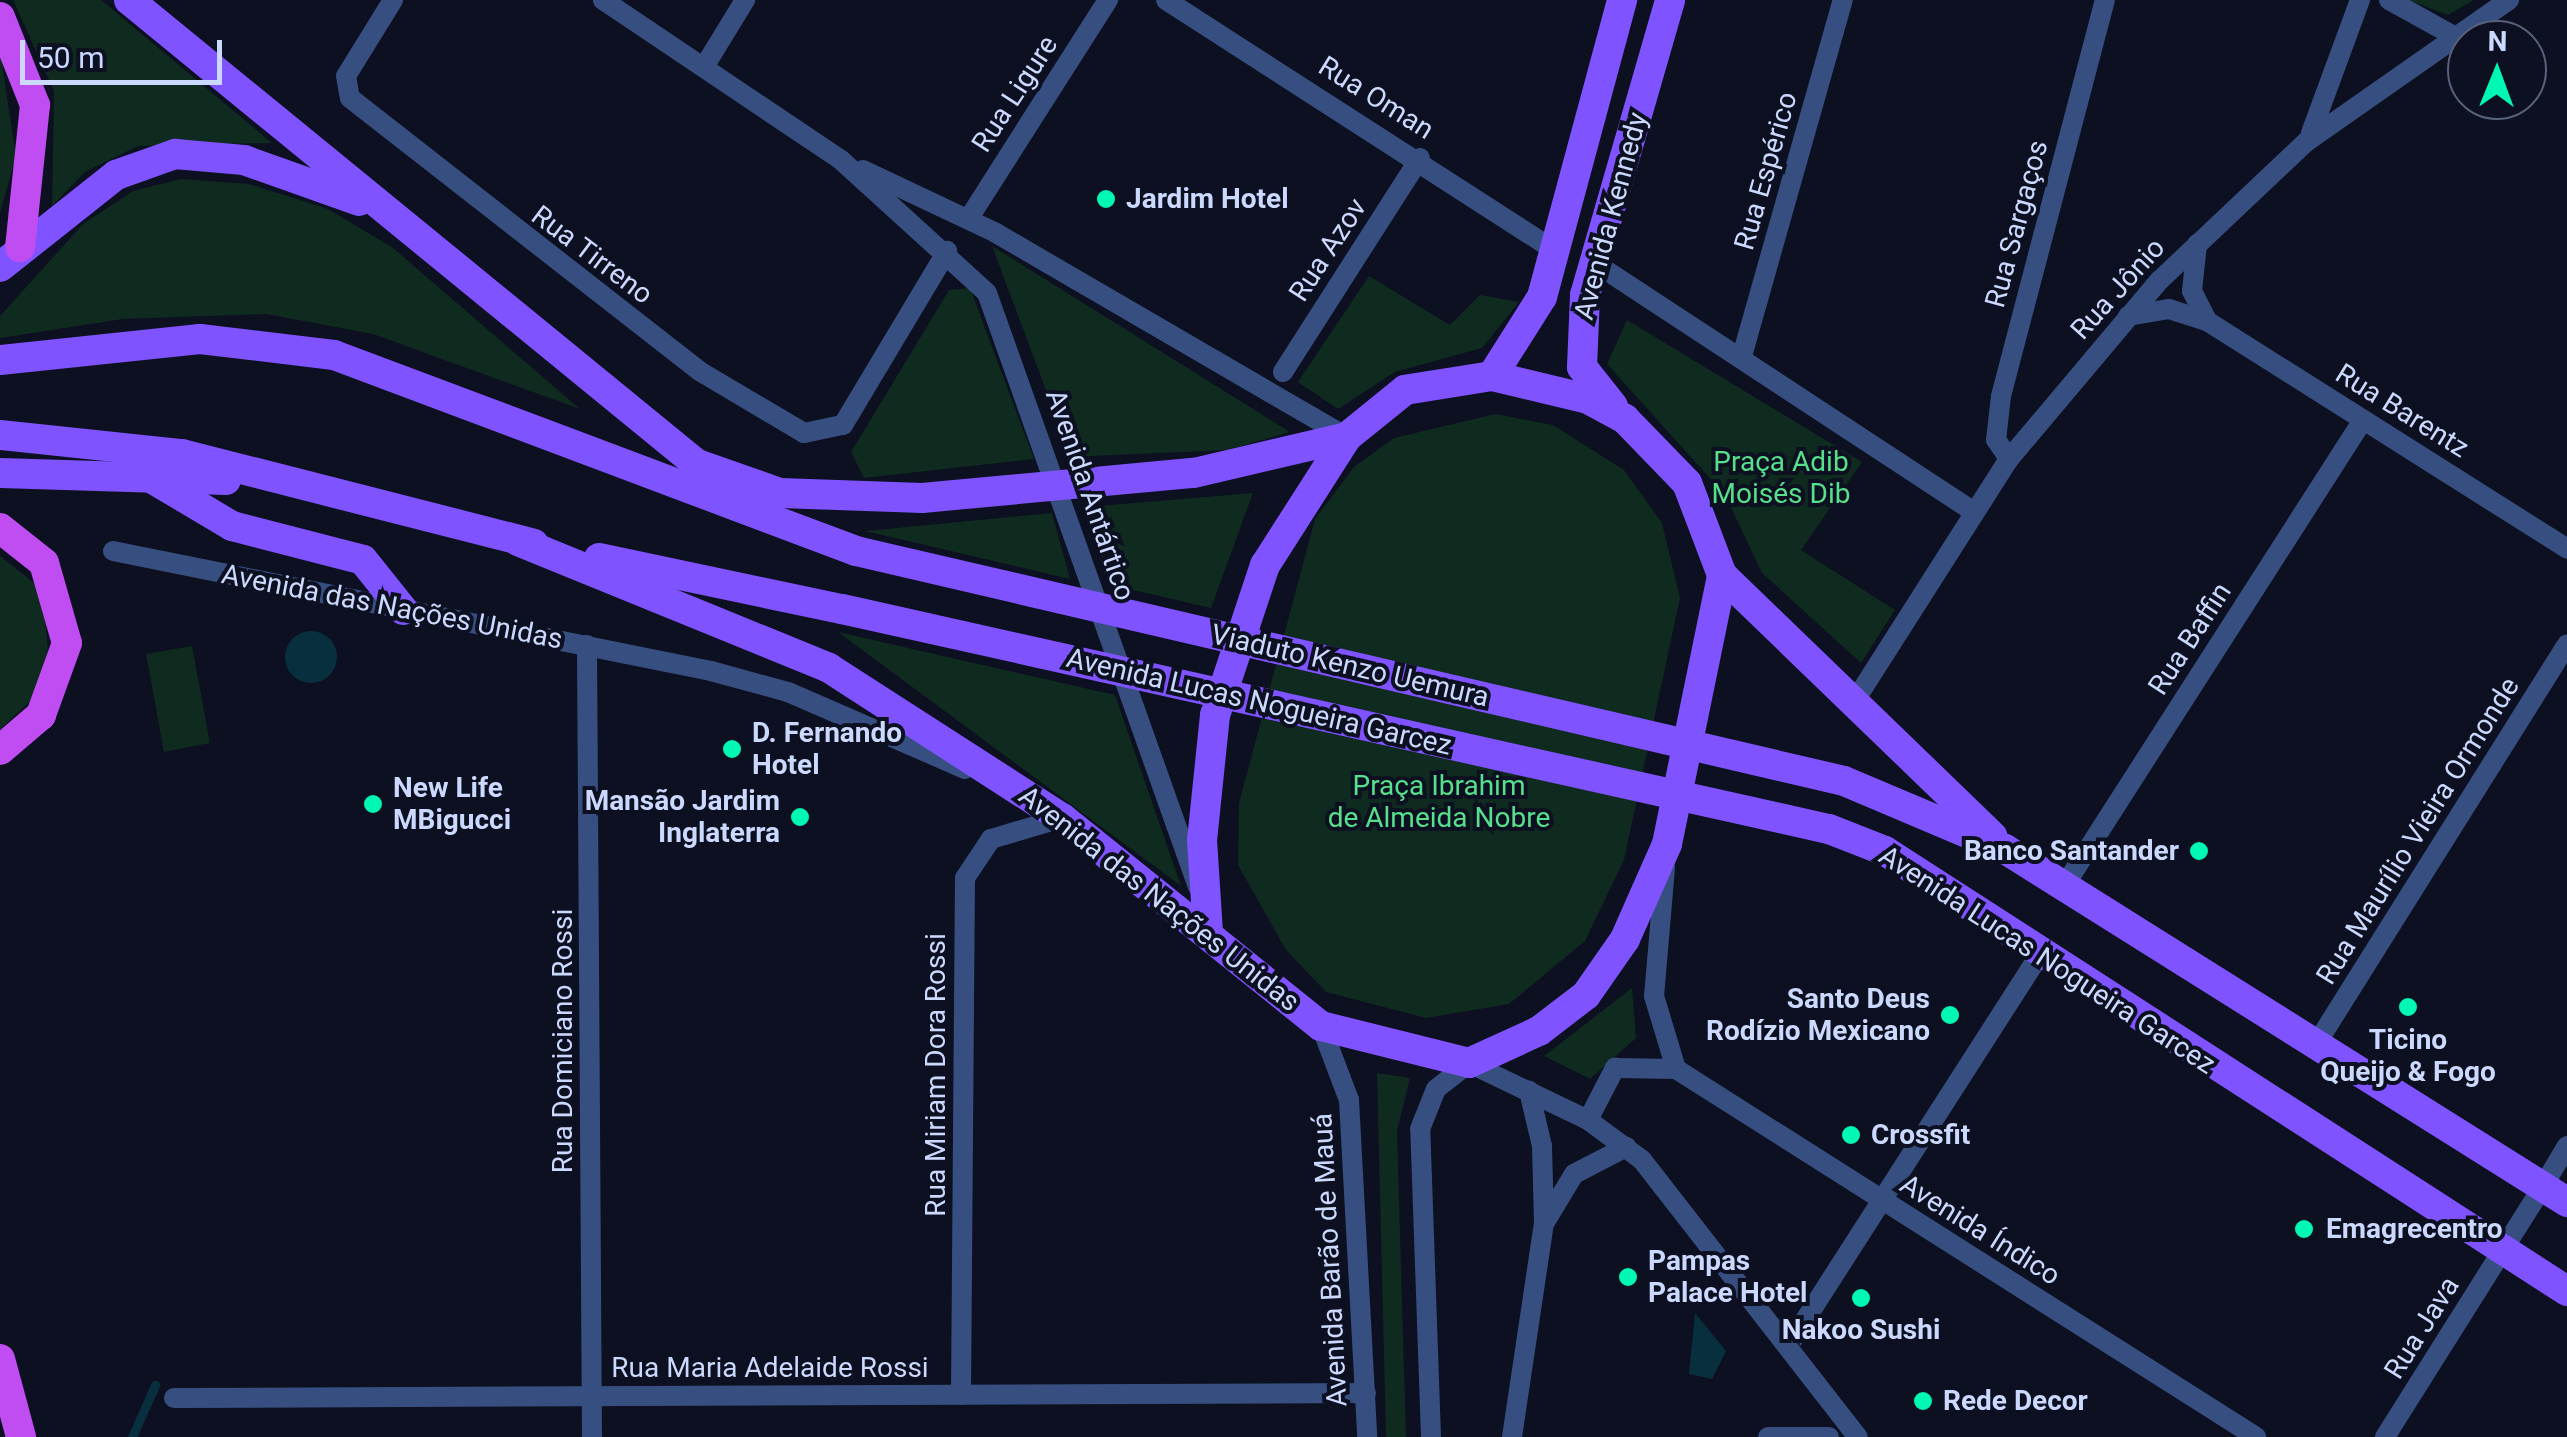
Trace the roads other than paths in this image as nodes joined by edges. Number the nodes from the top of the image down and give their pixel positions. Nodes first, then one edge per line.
1 (129, 0) edge
2 (393, 0) edge
3 (603, 0) edge
4 (745, 0) edge
5 (1108, 0) edge
6 (1166, 0) edge
7 (1622, 0) edge
8 (1670, 0) edge
9 (1843, 0) edge
10 (2105, 0) edge
11 (2360, 0) edge
12 (2389, 0) edge
13 (2509, 0) edge
14 (0, 17) edge
15 (2478, 20) edge
16 (2447, 32) edge
17 (2447, 41) edge
18 (704, 67) junction
19 (2306, 142) junction
20 (1420, 158) junction
21 (841, 160) junction
22 (389, 214) junction
23 (969, 218) junction
24 (2196, 244) junction
25 (1553, 248) junction
26 (946, 250) junction
27 (10, 257) edge
28 (1595, 263) junction
29 (2126, 316) junction
30 (2207, 321) junction
31 (1742, 356) junction
32 (0, 360) edge
33 (1283, 372) dead end
34 (1492, 376) junction
35 (1625, 419) junction
36 (2362, 420) junction
37 (0, 435) edge
38 (1347, 437) junction
39 (2009, 459) junction
40 (0, 472) edge
41 (142, 472) junction
42 (366, 495) junction
43 (1972, 511) junction
44 (0, 528) edge
45 (518, 541) junction
46 (2567, 549) edge
47 (113, 551) dead end
48 (1722, 575) junction
49 (404, 610) junction
50 (2567, 644) edge
51 (587, 645) junction
52 (1856, 698) junction
53 (0, 750) edge
54 (1844, 781) joint
55 (1010, 782) junction
56 (1062, 818) junction
57 (1668, 844) junction
58 (2005, 849) junction
59 (2062, 888) junction
60 (1207, 918) junction
61 (2038, 956) junction
62 (1322, 1026) junction
63 (2315, 1046) junction
64 (1469, 1063) junction
65 (1676, 1069) junction
66 (1529, 1091) junction
67 (1588, 1120) junction
68 (2567, 1146) edge
69 (1626, 1147) junction
70 (2554, 1195) edge
71 (1884, 1202) junction
72 (1544, 1224) junction
73 (2502, 1252) junction
74 (2567, 1291) edge
75 (1789, 1345) junction
76 (0, 1359) edge
77 (1366, 1393) junction
78 (962, 1395) junction
79 (592, 1396) junction
80 (174, 1398) dead end
81 (21, 1437) edge
82 (592, 1437) edge
83 (1367, 1437) edge
84 (1430, 1437) edge
85 (1512, 1437) edge
86 (1768, 1437) edge
87 (1829, 1437) edge
88 (1858, 1437) edge
89 (2256, 1437) edge
90 (2385, 1437) edge

1 - 22 main road
2 - 26 street, Rua Tirreno
3 - 18 street, Avenida Antártico
4 - 18 street
5 - 23 street, Rua Ligure
6 - 20 street, Rua Oman
7 - 25 main road, Avenida Kennedy
8 - 28 main road, Avenida Kennedy
9 - 31 street, Rua Espérico
10 - 39 street, Rua Sargaços
11 - 19 street
12 - 16 street
13 - 15 street, Rua Jônio
14 - 27 highway
17 - 19 street, Rua Jônio
18 - 21 street, Avenida Antártico
19 - 24 street, Rua Jônio
20 - 25 street, Rua Oman
20 - 33 street, Rua Azov
21 - 23 street, Avenida Antártico
21 - 26 street, Avenida Antártico
22 - 27 main road
22 - 38 main road, bridge
23 - 38 street, Avenida Antártico
24 - 29 street, Rua Jônio
24 - 30 street
25 - 34 main road, Avenida Kennedy
26 - 60 street, Avenida Antártico
28 - 31 street
28 - 35 main road, Avenida Kennedy
29 - 30 street, Rua Barentz
29 - 39 street, Rua Jônio
30 - 36 street, Rua Barentz
31 - 43 street
32 - 54 main road, Viaduto Kenzo Uemura, bridge
34 - 35 main road
34 - 38 main road
35 - 48 main road
36 - 46 street, Rua Barentz
36 - 59 street, Rua Baffin
37 - 42 main road, Avenida Lucas Nogueira Garcez
38 - 60 main road
39 - 43 street, Rua Jônio
40 - 41 main road, Avenida Lucas Nogueira Garcez
41 - 42 main road, Avenida Lucas Nogueira Garcez
41 - 49 main road
42 - 45 main road, Avenida Lucas Nogueira Garcez
43 - 52 street, Rua Jônio
44 - 53 highway
45 - 55 main road, Avenida das Nações Unidas
45 - 61 main road, Avenida Lucas Nogueira Garcez, bridge
47 - 49 street, Avenida das Nações Unidas
48 - 52 main road, Avenida Lucas Nogueira Garcez
48 - 57 main road
49 - 51 street, Avenida das Nações Unidas
50 - 63 street, Rua Maurílio Vieira Ormonde
51 - 55 street, Avenida das Nações Unidas
51 - 79 street, Rua Domiciano Rossi
52 - 58 main road, Avenida Lucas Nogueira Garcez
54 - 58 main road, Avenida Lucas Nogueira Garcez
55 - 56 main road, Avenida das Nações Unidas
56 - 60 main road, Avenida das Nações Unidas
56 - 78 street, Rua Miriam Dora Rossi
57 - 64 main road
57 - 65 street
58 - 59 main road, Avenida Lucas Nogueira Garcez
59 - 63 main road, Avenida Lucas Nogueira Garcez
60 - 62 main road, Avenida das Nações Unidas
61 - 71 street
61 - 73 main road, Avenida Lucas Nogueira Garcez
62 - 64 main road, Avenida das Nações Unidas
62 - 77 street, Avenida Barão de Mauá
63 - 70 main road, Avenida Lucas Nogueira Garcez
64 - 66 street, Avenida das Nações Unidas
64 - 84 street
65 - 67 street
65 - 71 street, Avenida Índico
66 - 67 street, Avenida das Nações Unidas
66 - 72 street
67 - 69 street, Avenida das Nações Unidas
68 - 70 street, Rua Java
69 - 72 street
69 - 75 street, Avenida das Nações Unidas
70 - 73 street, Rua Java
71 - 75 street
71 - 89 street, Avenida Índico
72 - 85 street
73 - 74 main road, Avenida Lucas Nogueira Garcez
73 - 90 street, Rua Java
75 - 88 street, Avenida das Nações Unidas
76 - 81 highway
77 - 78 street, Rua Maria Adelaide Rossi
77 - 83 street, Avenida Barão de Mauá
78 - 79 street, Rua Maria Adelaide Rossi
79 - 80 street, Rua Maria Adelaide Rossi
79 - 82 street, Rua Domiciano Rossi
86 - 87 street

